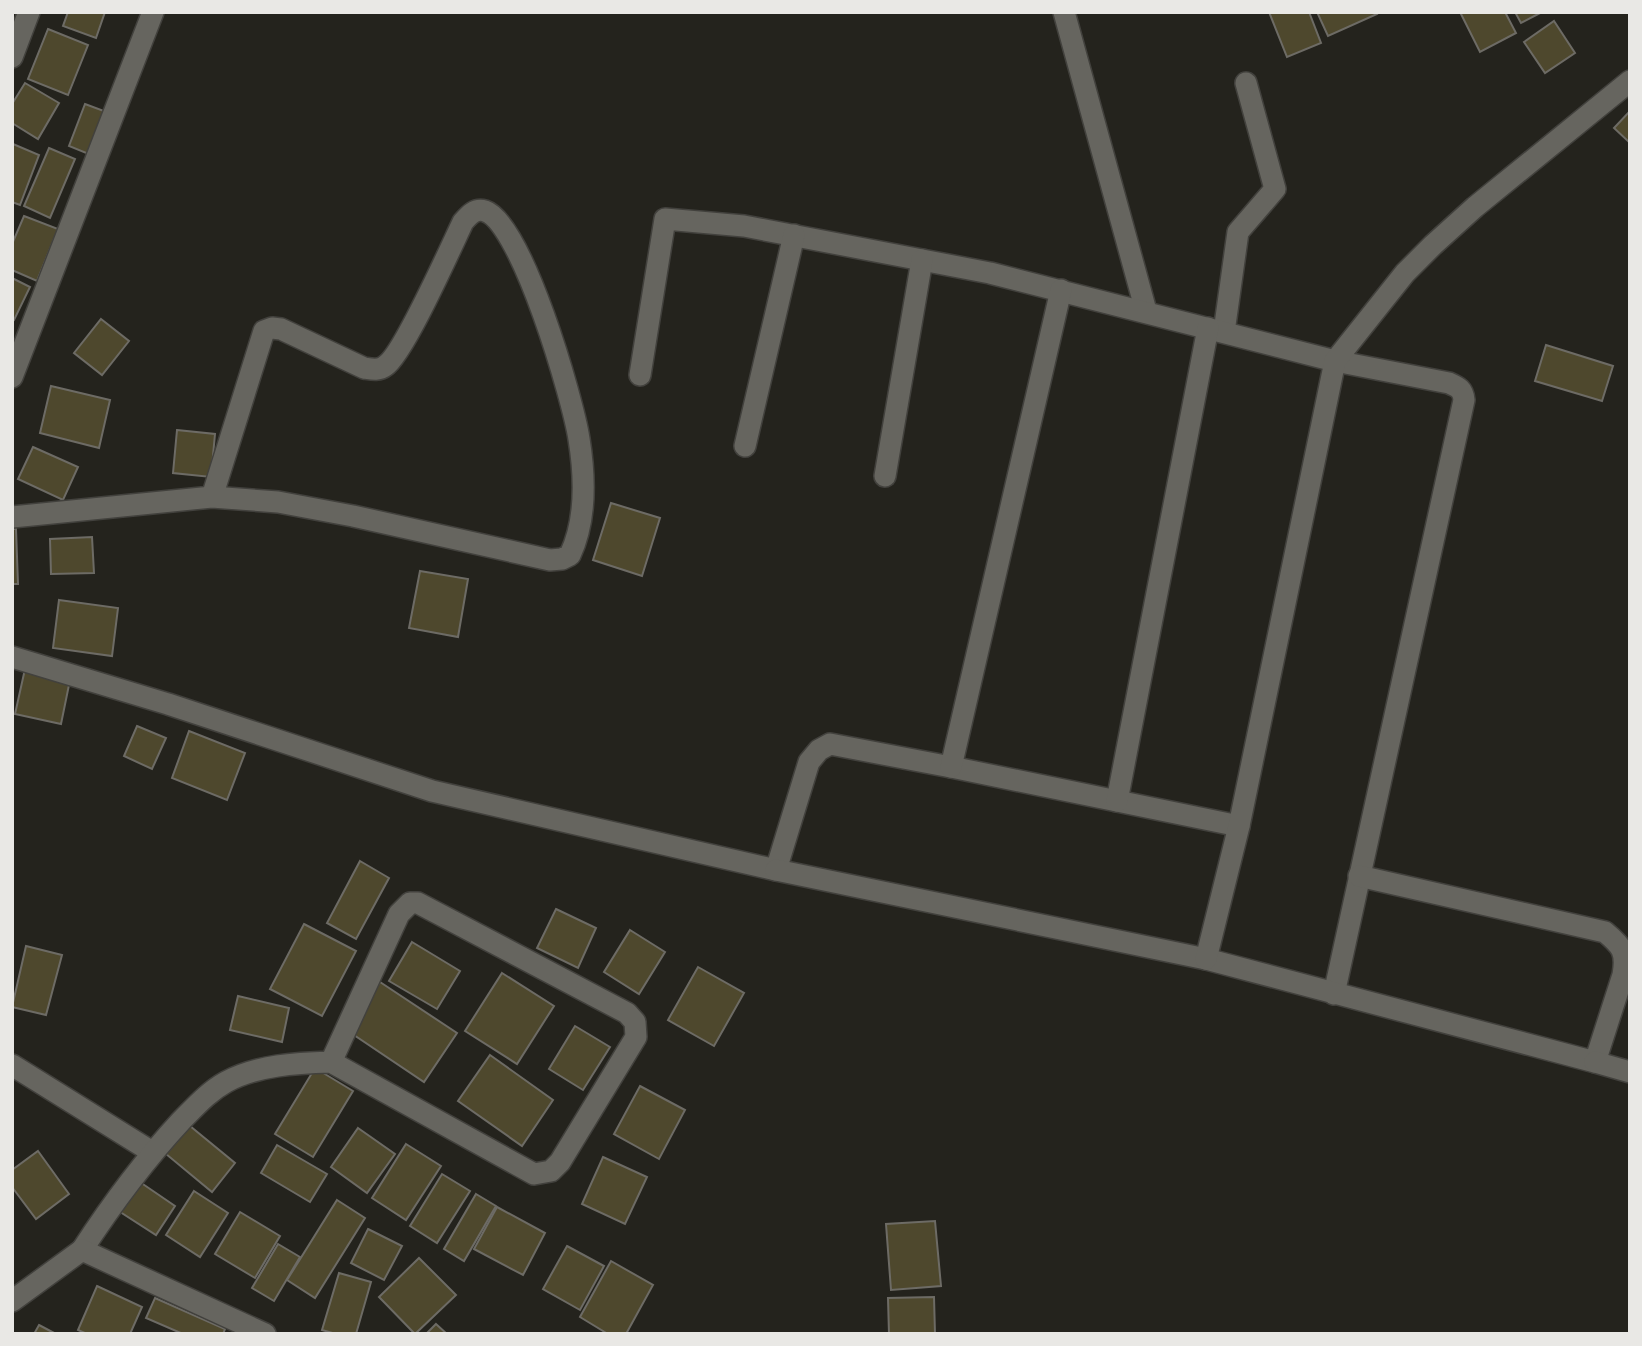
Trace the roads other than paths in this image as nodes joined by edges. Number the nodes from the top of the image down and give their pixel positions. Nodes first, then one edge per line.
1 (29, 12) edge
2 (153, 12) edge
3 (1064, 12) edge
4 (12, 57) edge
5 (1630, 81) edge
6 (1246, 83) dead end
7 (794, 235) junction
8 (922, 260) junction
9 (1061, 290) junction
10 (1146, 312) junction
11 (1216, 330) junction
12 (1335, 361) junction
13 (639, 375) dead end
14 (12, 377) edge
15 (745, 446) dead end
16 (885, 476) dead end
17 (212, 497) junction
18 (12, 517) edge
19 (12, 657) edge
20 (951, 767) junction
21 (1118, 801) junction
22 (1239, 826) junction
23 (776, 870) junction
24 (1359, 876) junction
25 (1206, 959) junction
26 (1334, 994) junction
27 (331, 1062) junction
28 (1595, 1062) junction
29 (12, 1065) edge
30 (1630, 1072) edge
31 (152, 1152) junction
32 (82, 1250) junction
33 (12, 1301) edge
34 (265, 1334) edge

1 - 4 street
2 - 14 street
3 - 10 street
5 - 12 street
6 - 11 street
7 - 8 street
7 - 13 street
7 - 15 street
8 - 9 street
8 - 16 street
9 - 10 street
9 - 20 street
10 - 11 street
11 - 12 street
11 - 21 street
12 - 22 street
12 - 24 street
17 - 17 street
17 - 18 street
19 - 23 street
20 - 21 street
20 - 23 street
21 - 22 street
22 - 25 street
23 - 25 street
24 - 26 street
24 - 28 street
25 - 26 street
26 - 28 street
27 - 27 street
27 - 31 street
28 - 30 street
29 - 31 street
31 - 32 street
32 - 33 street
32 - 34 street

